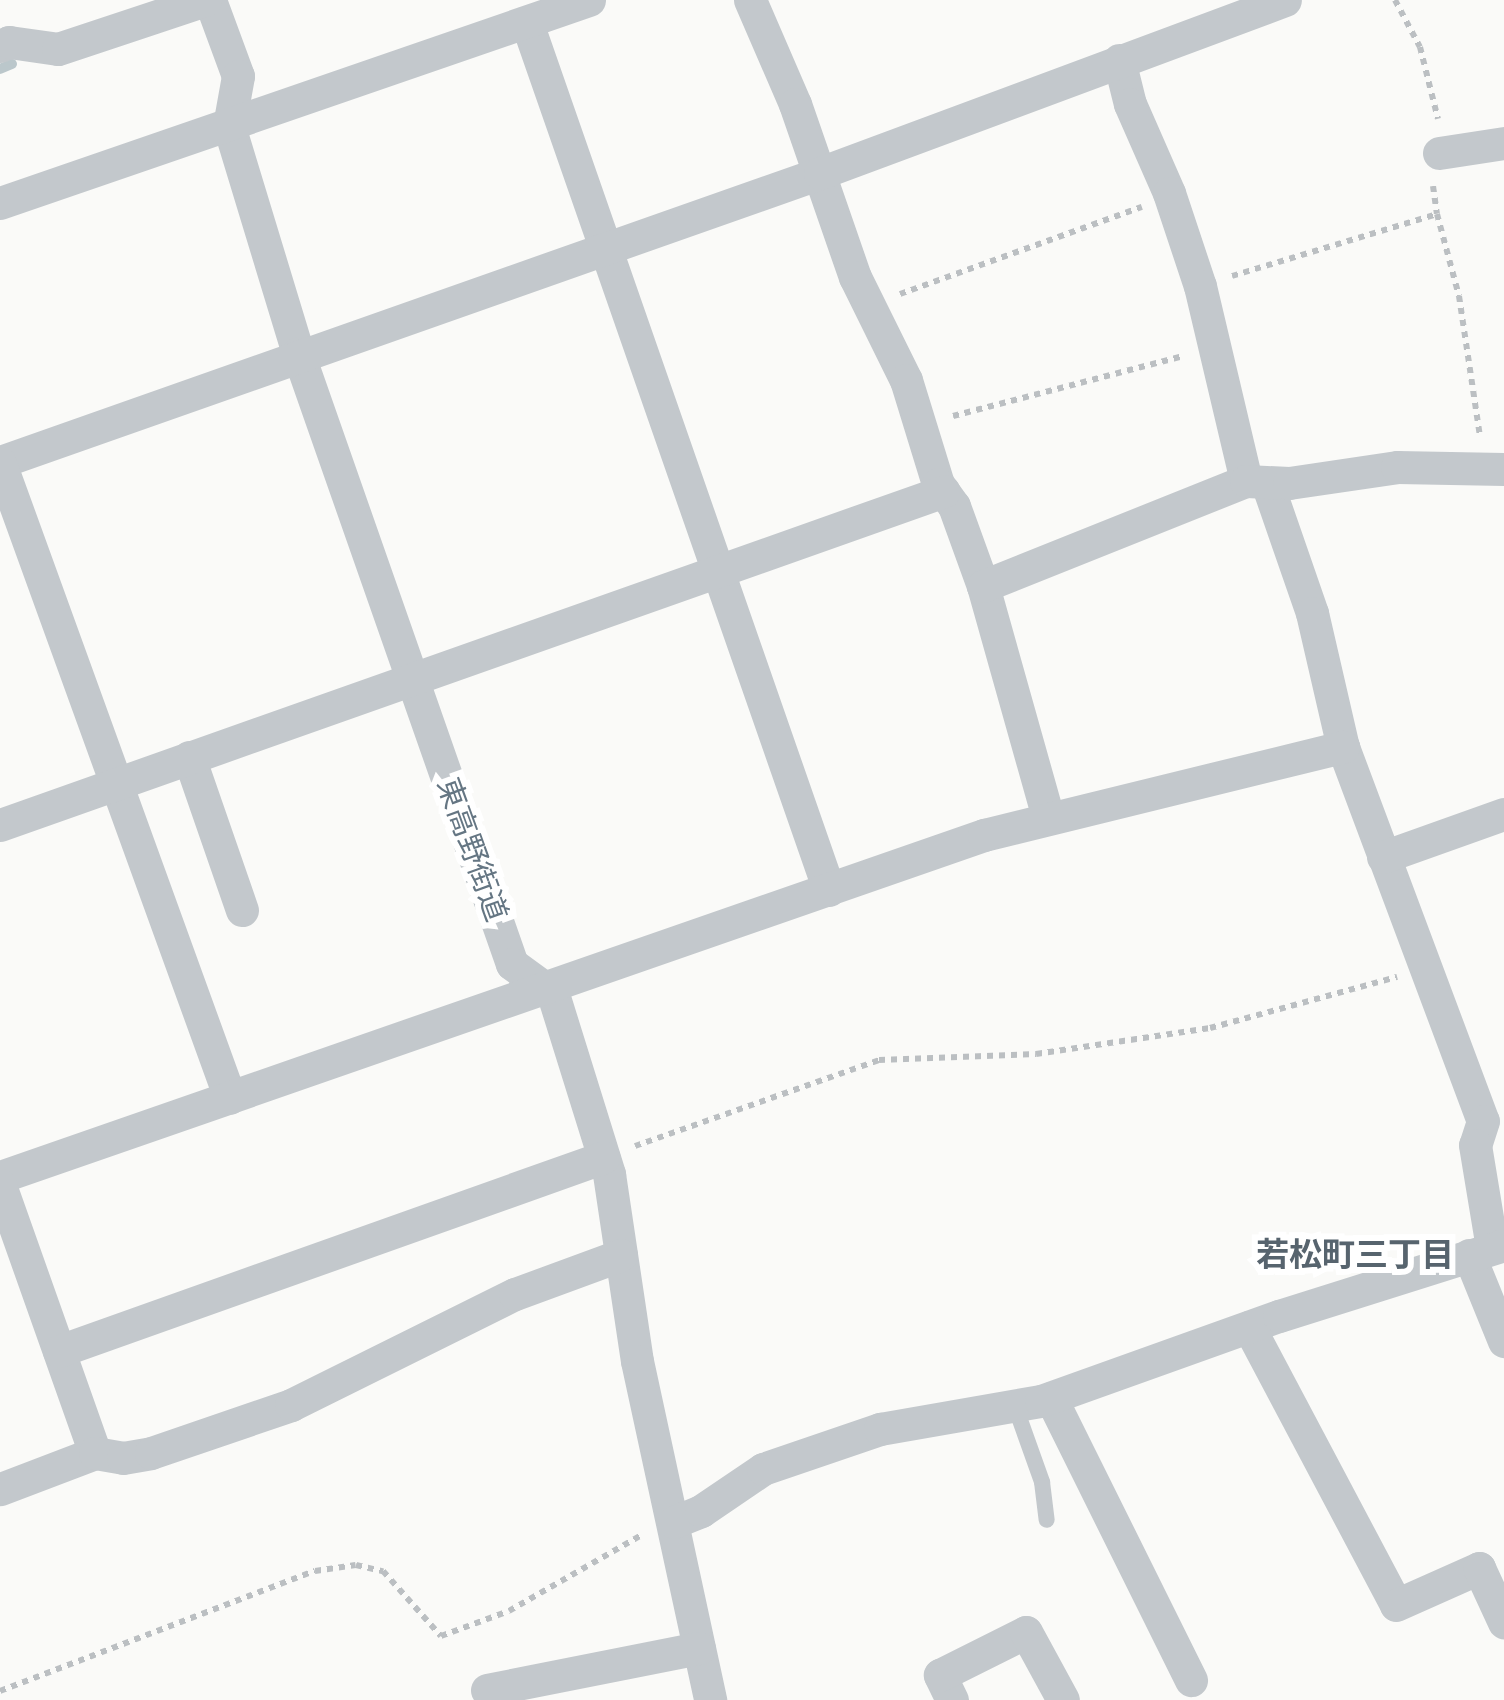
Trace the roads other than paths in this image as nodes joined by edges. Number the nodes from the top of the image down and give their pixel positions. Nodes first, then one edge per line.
1 (207, 0) edge
2 (590, 0) edge
3 (750, 0) edge
4 (1285, 0) edge
5 (527, 23) junction
6 (0, 46) edge
7 (1119, 60) junction
8 (229, 126) junction
9 (1504, 143) edge
10 (1439, 152) road end
11 (820, 173) junction
12 (0, 203) edge
13 (607, 249) junction
14 (298, 354) junction
15 (0, 462) edge
16 (1495, 469) edge
17 (1257, 482) junction
18 (944, 491) junction
19 (718, 569) junction
20 (983, 586) junction
21 (410, 679) junction
22 (1343, 747) junction
23 (189, 757) junction
24 (116, 783) junction
25 (1504, 814) edge
26 (1048, 817) junction
27 (0, 825) edge
28 (1383, 857) junction
29 (829, 890) junction
30 (242, 910) dead end
31 (547, 989) junction
32 (230, 1098) junction
33 (604, 1157) junction
34 (0, 1181) edge
35 (1488, 1250) edge
36 (621, 1255) junction
37 (1249, 1327) junction
38 (1504, 1341) edge
39 (59, 1351) junction
40 (1051, 1398) junction
41 (1015, 1406) junction
42 (95, 1453) junction
43 (0, 1489) edge
44 (1047, 1520) dead end
45 (674, 1522) junction
46 (1504, 1622) edge
47 (699, 1648) junction
48 (1191, 1680) dead end
49 (487, 1690) dead end
50 (710, 1700) edge
51 (952, 1700) edge
52 (1063, 1700) edge

1 - 6 street
1 - 8 street, 東高野街道
2 - 5 street
3 - 11 street
4 - 7 street
5 - 8 street
5 - 13 street
7 - 11 street
7 - 17 street
8 - 12 street
8 - 14 street, 東高野街道
9 - 10 street
11 - 13 street
11 - 18 street
13 - 14 street
13 - 19 street
14 - 15 street
14 - 21 street, 東高野街道
15 - 24 street
16 - 17 street
17 - 20 street
17 - 22 street
18 - 19 street
18 - 20 street
19 - 21 street
19 - 29 street
20 - 26 street
21 - 23 street
21 - 31 street, 東高野街道
22 - 26 street
22 - 28 street
23 - 24 street
23 - 30 street
24 - 27 street
24 - 32 street
25 - 28 street
26 - 29 street
28 - 35 street
29 - 31 street
31 - 32 street
31 - 33 street, 東高野街道
32 - 34 street
33 - 36 street, 東高野街道
33 - 39 street
34 - 39 street
35 - 37 street
35 - 38 street
36 - 42 street
36 - 45 street, 東高野街道
37 - 40 street
37 - 46 street
39 - 42 street
40 - 41 street
40 - 48 street
41 - 44 lane
41 - 45 street
42 - 43 street
45 - 47 street, 東高野街道
47 - 49 street
47 - 50 street, 東高野街道
51 - 52 street

